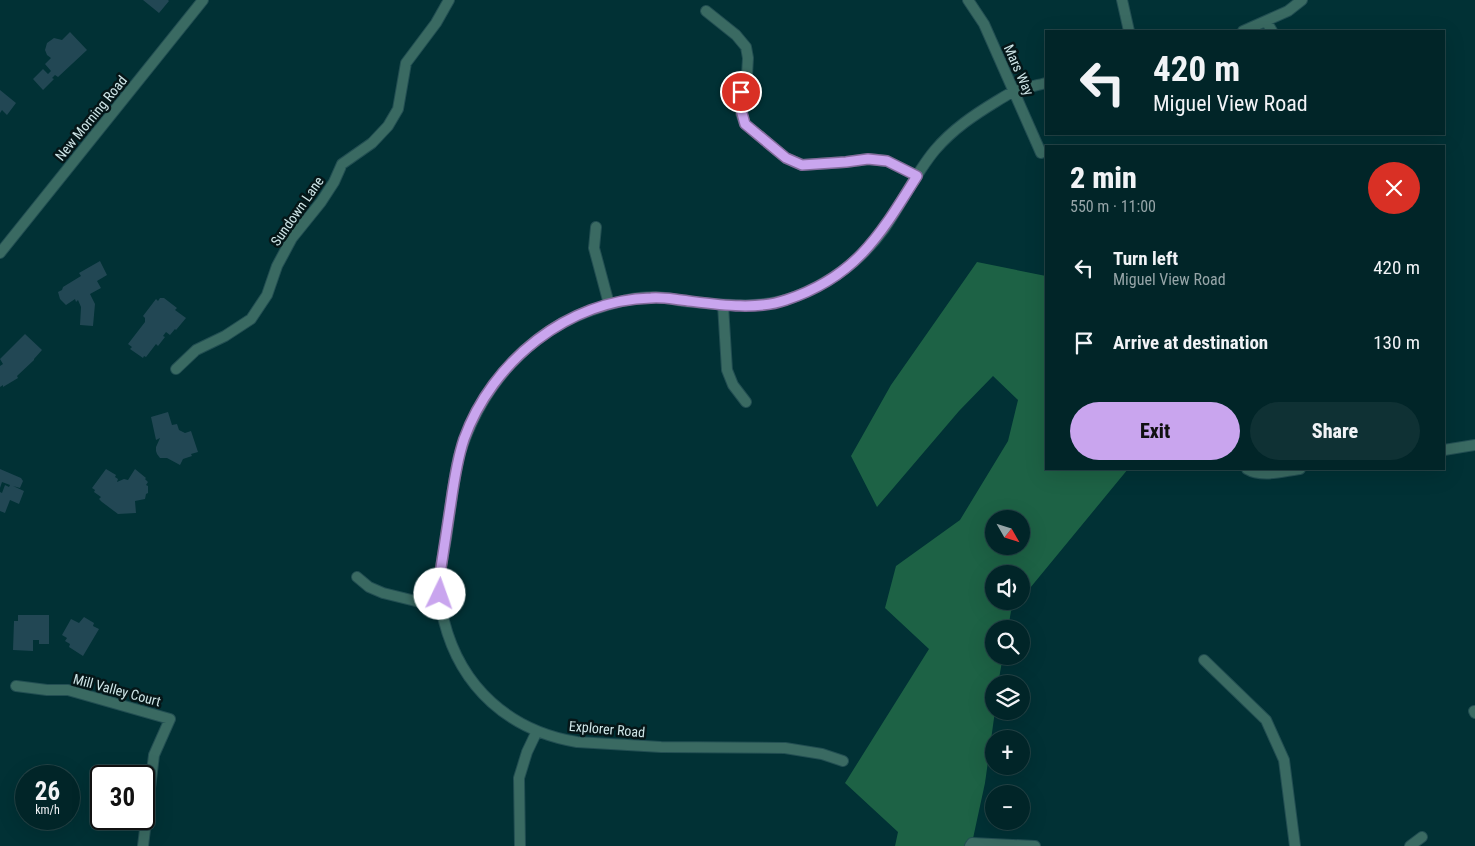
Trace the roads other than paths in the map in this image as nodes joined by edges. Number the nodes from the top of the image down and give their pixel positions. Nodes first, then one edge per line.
1 (203, 0) edge
2 (449, 0) edge
3 (968, 0) edge
4 (1122, 0) edge
5 (1302, 0) edge
6 (706, 12) dead end
7 (1266, 22) junction
8 (1129, 30) edge
9 (1246, 30) edge
10 (1271, 30) edge
11 (1045, 83) edge
12 (1013, 92) junction
13 (1041, 153) dead end
14 (917, 176) junction
15 (596, 227) dead end
16 (0, 253) edge
17 (609, 304) junction
18 (724, 305) junction
19 (176, 369) dead end
20 (746, 402) dead end
21 (1475, 446) edge
22 (1445, 450) edge
23 (1248, 470) edge
24 (1293, 470) edge
25 (357, 577) dead end
26 (440, 607) junction
27 (1204, 660) dead end
28 (16, 686) dead end
29 (537, 731) junction
30 (843, 761) dead end
31 (1422, 837) dead end
32 (143, 846) edge
33 (520, 846) edge
34 (970, 846) edge
35 (1035, 846) edge
36 (1295, 846) edge
37 (1410, 846) edge

1 - 16 street, New Morning Road
2 - 19 street, Sundown Lane
3 - 12 street, Mars Way
4 - 8 street
5 - 7 street
6 - 14 street
7 - 9 street
7 - 10 street
11 - 12 street, Explorer Road
12 - 13 street, Mars Way
12 - 14 street, Explorer Road
14 - 18 street, Explorer Road
15 - 17 street
17 - 18 street, Explorer Road
17 - 26 street, Explorer Road
18 - 20 street
21 - 22 street
23 - 24 street
25 - 26 street
26 - 29 street, Explorer Road
27 - 36 street
28 - 32 street, Mill Valley Court
29 - 30 street, Explorer Road
29 - 33 street
31 - 37 street
34 - 35 street

